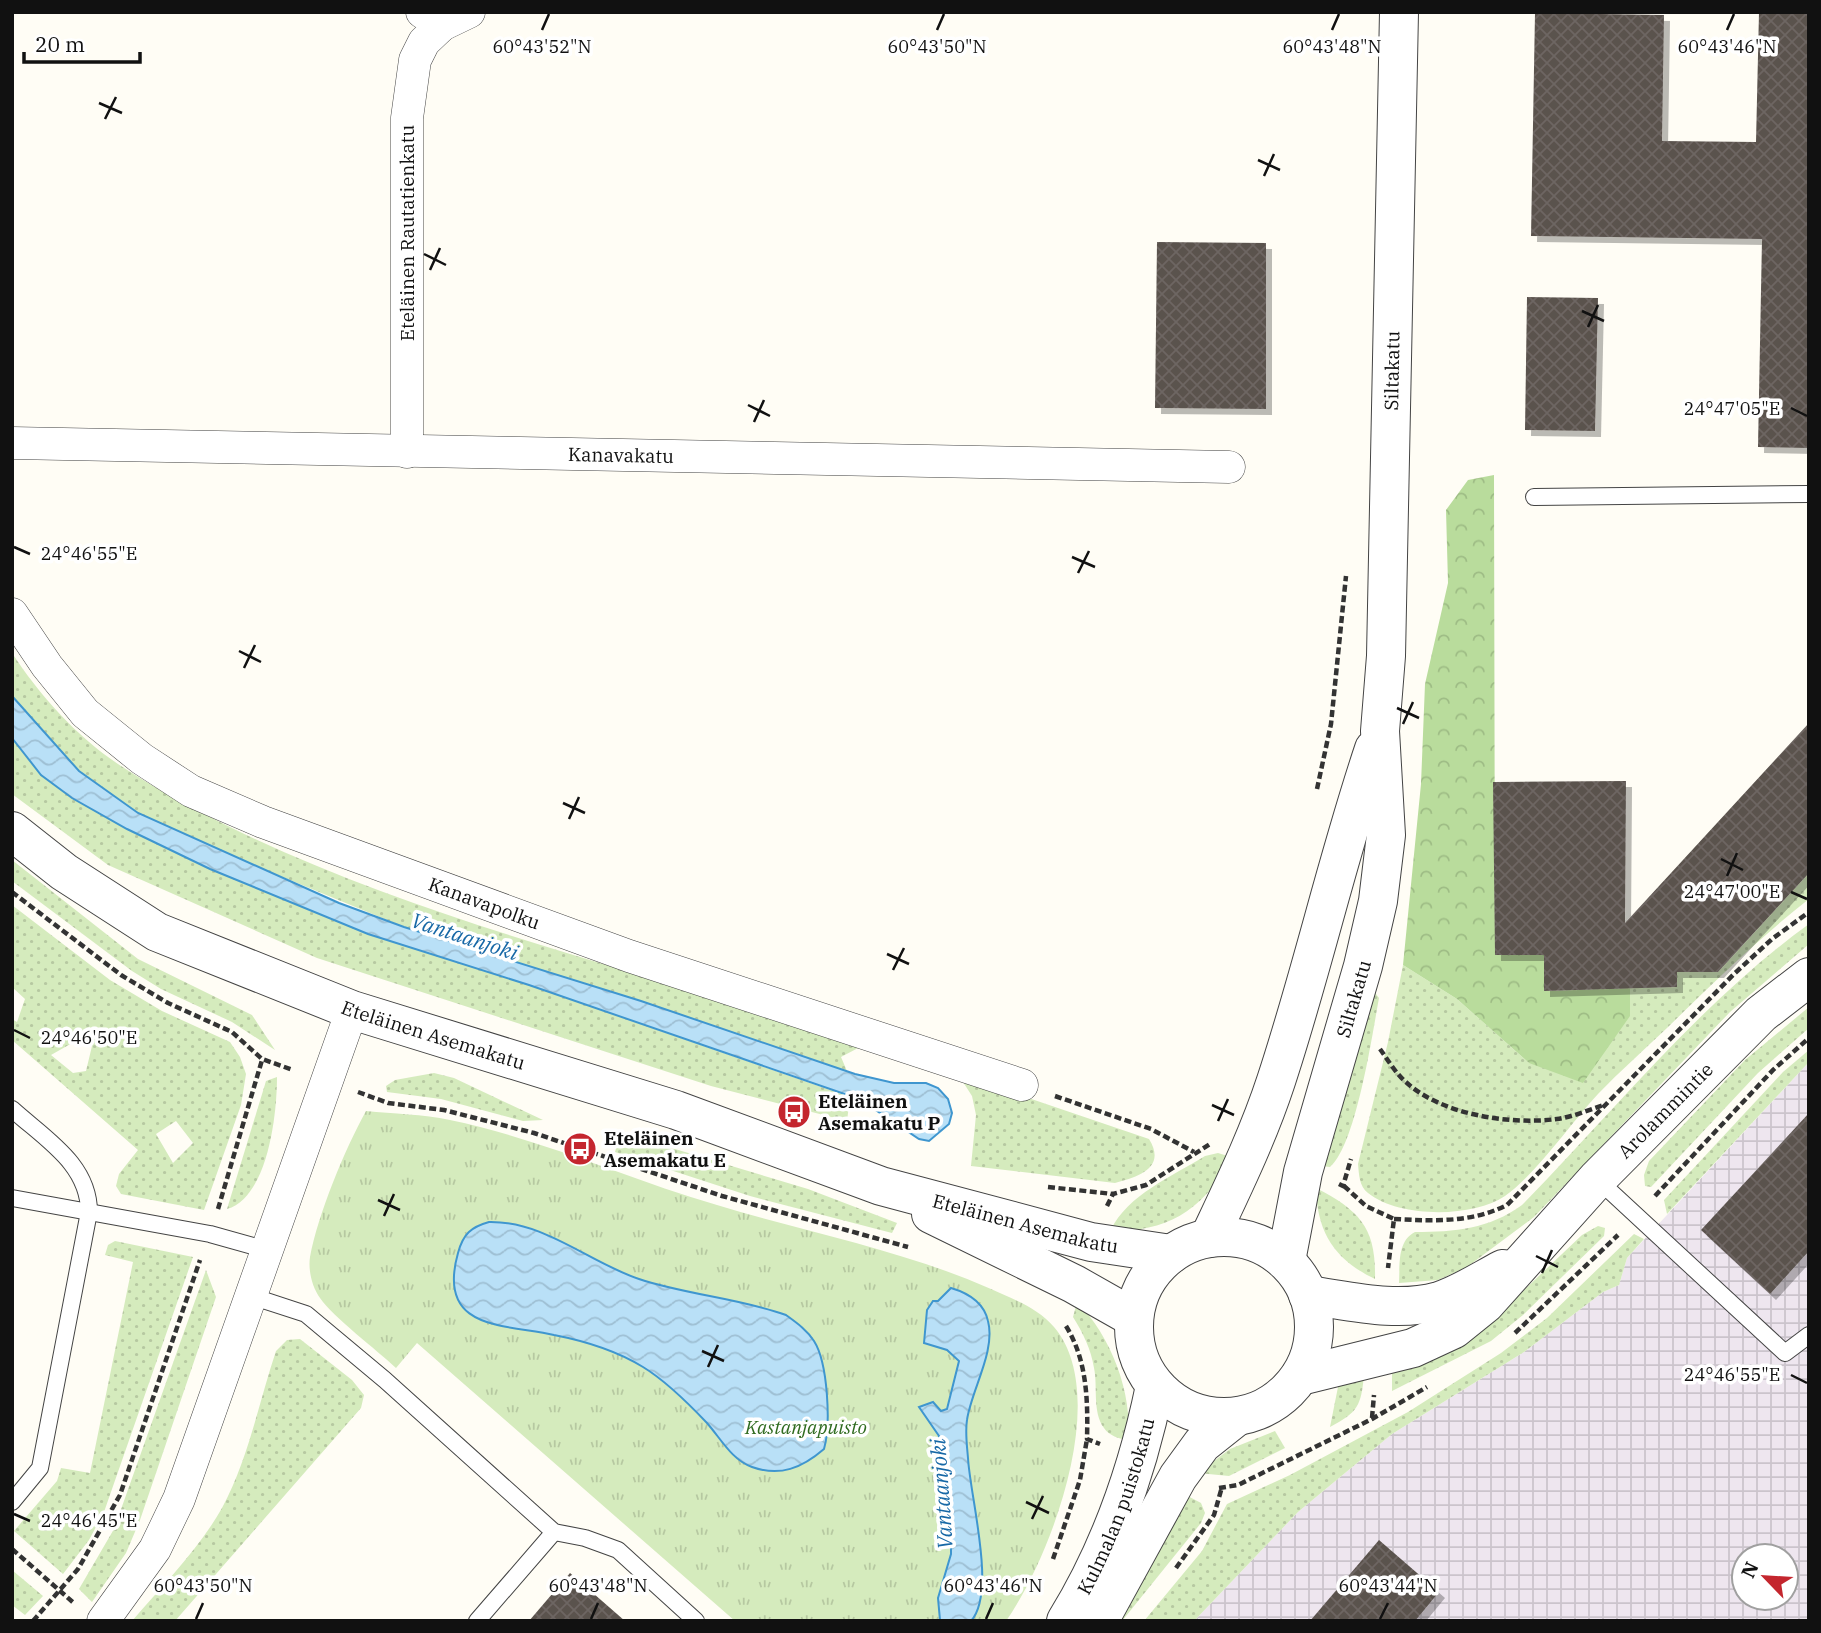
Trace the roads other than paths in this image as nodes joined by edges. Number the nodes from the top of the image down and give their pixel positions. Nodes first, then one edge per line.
1 (1399, 12) edge
2 (444, 16) edge
3 (12, 443) edge
4 (407, 453) junction
5 (1229, 467) dead end
6 (1809, 494) edge
7 (1534, 497) dead end
8 (12, 614) edge
9 (1380, 731) junction
10 (12, 831) edge
11 (1809, 976) edge
12 (352, 1010) junction
13 (1021, 1085) road end
14 (12, 1110) edge
15 (1597, 1179) junction
16 (881, 1186) junction
17 (12, 1198) edge
18 (89, 1212) junction
19 (1209, 1238) junction
20 (267, 1250) junction
21 (1171, 1254) junction
22 (1529, 1254) junction
23 (1286, 1261) junction
24 (1308, 1294) junction
25 (251, 1296) junction
26 (1134, 1318) junction
27 (1809, 1335) edge
28 (1300, 1376) junction
29 (1155, 1386) junction
30 (1236, 1417) junction
31 (12, 1502) edge
32 (554, 1532) junction
33 (90, 1613) edge
34 (477, 1621) edge
35 (696, 1621) edge
36 (1066, 1621) edge
37 (1099, 1621) edge

1 - 9 street, Siltakatu
2 - 4 street, Eteläinen Rautatienkatu
3 - 4 street, Kanavakatu
4 - 5 street, Kanavakatu
6 - 7 lane
8 - 13 street, Kanavapolku
9 - 19 street, Siltakatu
9 - 23 street, Siltakatu
10 - 12 street, Eteläinen Asemakatu
11 - 15 street, Arolammintie
12 - 16 street, Eteläinen Asemakatu
12 - 20 street
14 - 18 lane
15 - 22 street, Arolammintie
15 - 27 lane
16 - 21 street, Eteläinen Asemakatu
16 - 26 street, Eteläinen Asemakatu
17 - 18 lane
18 - 20 lane
18 - 31 lane
19 - 21 street
19 - 23 street
20 - 25 street
21 - 26 street
22 - 24 street, Arolammintie
22 - 28 street, Arolammintie
23 - 24 street
24 - 28 street
25 - 32 lane
25 - 33 street
26 - 29 street
28 - 30 street
29 - 30 street
29 - 36 street, Kulmalan puistokatu
30 - 37 street, Kulmalan puistokatu
32 - 34 lane
32 - 35 lane

